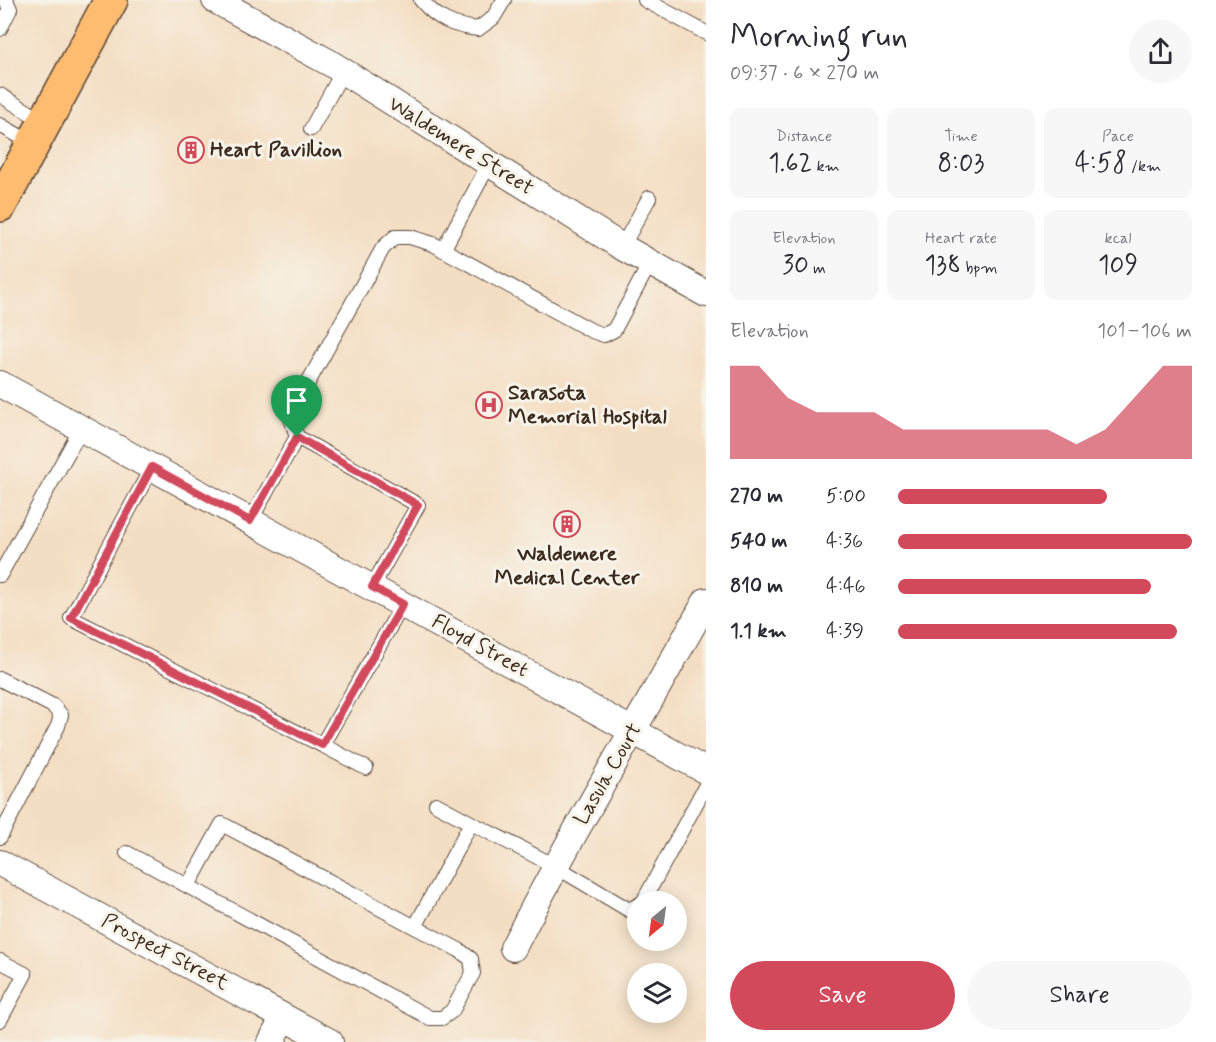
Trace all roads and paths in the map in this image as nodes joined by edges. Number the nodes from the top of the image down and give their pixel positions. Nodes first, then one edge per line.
1 (6, 0) edge
2 (111, 0) edge
3 (215, 0) edge
4 (421, 0) edge
5 (504, 0) edge
6 (645, 0) edge
7 (0, 29) edge
8 (706, 33) edge
9 (343, 71) junction
10 (0, 95) edge
11 (0, 125) edge
12 (311, 129) dead end
13 (39, 133) junction
14 (489, 164) junction
15 (649, 198) dead end
16 (0, 205) edge
17 (622, 247) junction
18 (443, 250) junction
19 (650, 263) junction
20 (706, 294) edge
21 (0, 384) edge
22 (81, 429) junction
23 (297, 437) junction
24 (152, 467) junction
25 (250, 521) junction
26 (0, 575) edge
27 (372, 587) junction
28 (706, 601) edge
29 (403, 604) junction
30 (0, 679) edge
31 (634, 731) junction
32 (322, 745) junction
33 (366, 768) dead end
34 (706, 771) edge
35 (706, 785) edge
36 (436, 804) dead end
37 (471, 823) junction
38 (0, 837) edge
39 (127, 853) dead end
40 (0, 863) edge
41 (555, 866) junction
42 (188, 886) junction
43 (649, 891) edge
44 (627, 909) edge
45 (415, 927) junction
46 (513, 948) dead end
47 (0, 961) edge
48 (284, 1017) junction
49 (0, 1020) edge
50 (271, 1042) edge
51 (330, 1042) edge

1 - 7 lane
2 - 13 main road
3 - 9 street, Waldemere Street
4 - 5 lane
6 - 8 lane
9 - 12 lane
9 - 14 street, Waldemere Street
10 - 13 lane
11 - 13 lane
13 - 16 main road
14 - 17 street, Waldemere Street
14 - 18 lane
15 - 17 lane
17 - 19 street, Waldemere Street
18 - 19 lane
18 - 23 lane
19 - 20 street, Waldemere Street
21 - 22 street, Floyd Street
22 - 24 street, Floyd Street
22 - 26 lane
23 - 25 lane
23 - 27 lane
24 - 25 street, Floyd Street
24 - 32 lane
25 - 27 street, Floyd Street
27 - 29 street, Floyd Street
28 - 31 street, Lasula Court
29 - 31 street, Floyd Street
29 - 32 lane
30 - 38 lane
31 - 34 street, Floyd Street
31 - 41 street, Lasula Court
32 - 33 lane
35 - 43 lane
36 - 37 lane
37 - 41 lane
37 - 45 lane
39 - 42 lane
40 - 48 street, Prospect Street
41 - 44 lane
41 - 46 street, Lasula Court
42 - 45 lane
42 - 45 lane
47 - 49 lane
48 - 50 street
48 - 51 street, Prospect Street

